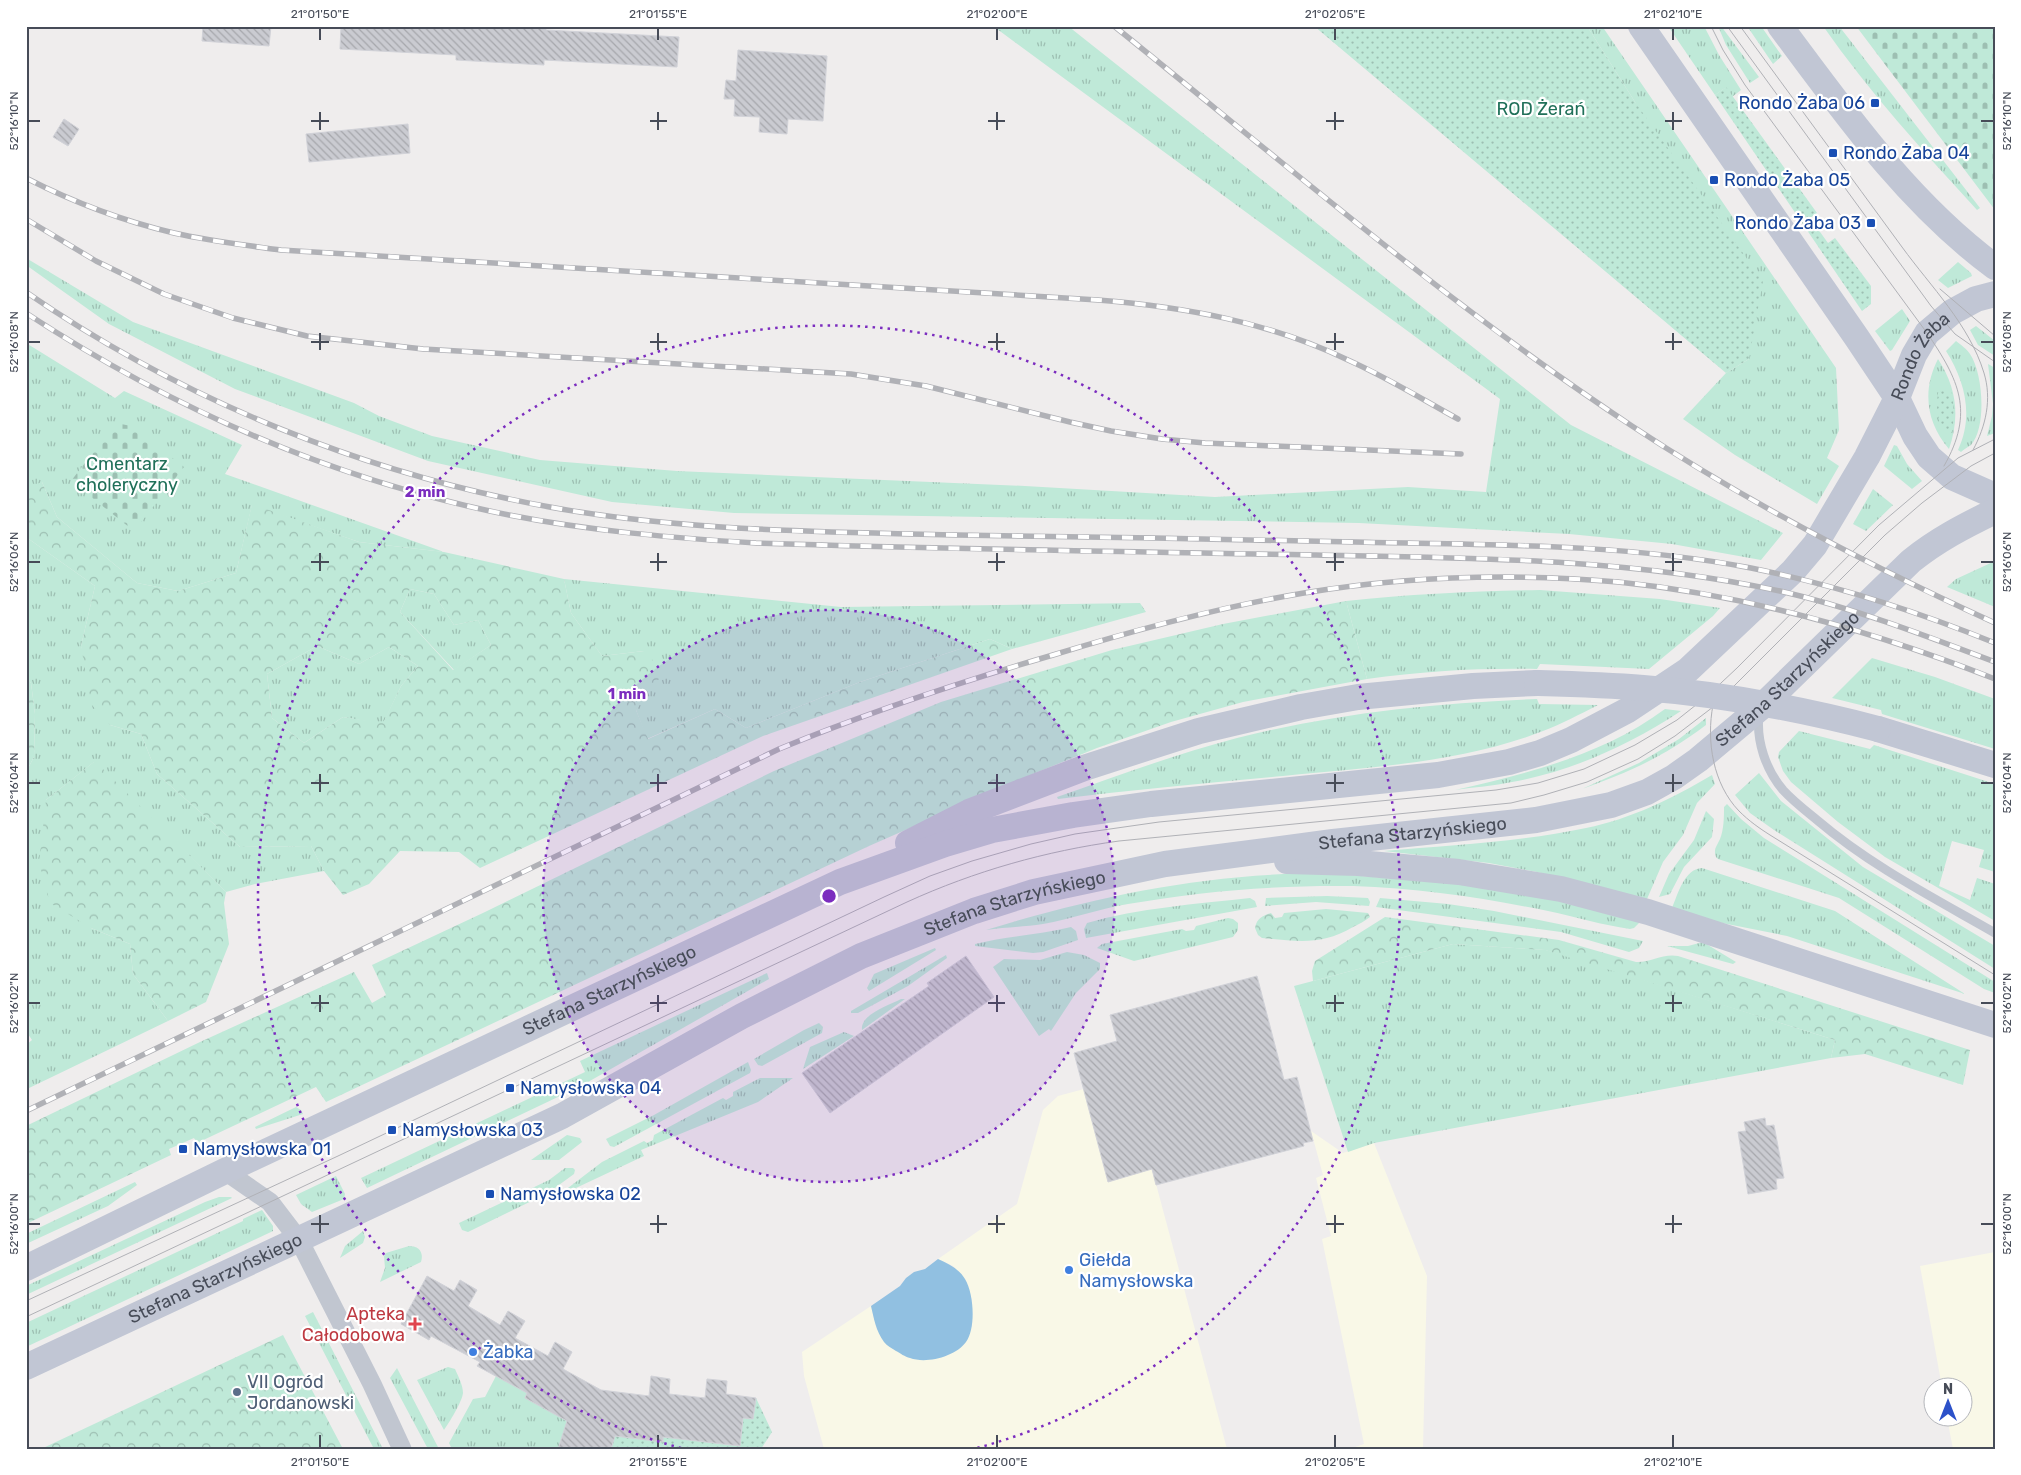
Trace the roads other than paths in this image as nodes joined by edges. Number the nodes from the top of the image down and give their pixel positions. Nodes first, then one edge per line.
1 (1641, 26) edge
2 (1780, 26) edge
3 (1995, 267) edge
4 (1995, 294) edge
5 (1897, 398) junction
6 (1995, 496) edge
7 (1995, 511) edge
8 (1760, 708) junction
9 (1995, 766) edge
10 (1209, 858) junction
11 (840, 882) junction
12 (1995, 933) edge
13 (1995, 1025) edge
14 (226, 1171) junction
15 (299, 1240) junction
16 (26, 1268) edge
17 (26, 1368) edge
18 (402, 1449) edge

1 - 5 main road
2 - 3 main road
4 - 5 main road, Rondo Żaba
5 - 6 main road, Rondo Żaba
5 - 11 main road, Stefana Starzyńskiego
7 - 8 main road, Stefana Starzyńskiego
8 - 10 main road, Stefana Starzyńskiego
8 - 12 lane
9 - 11 main road, bridge
10 - 13 main road
10 - 15 main road, Stefana Starzyńskiego
11 - 14 main road, Stefana Starzyńskiego
14 - 15 street
14 - 16 main road, Stefana Starzyńskiego
15 - 17 main road, Stefana Starzyńskiego
15 - 18 street

